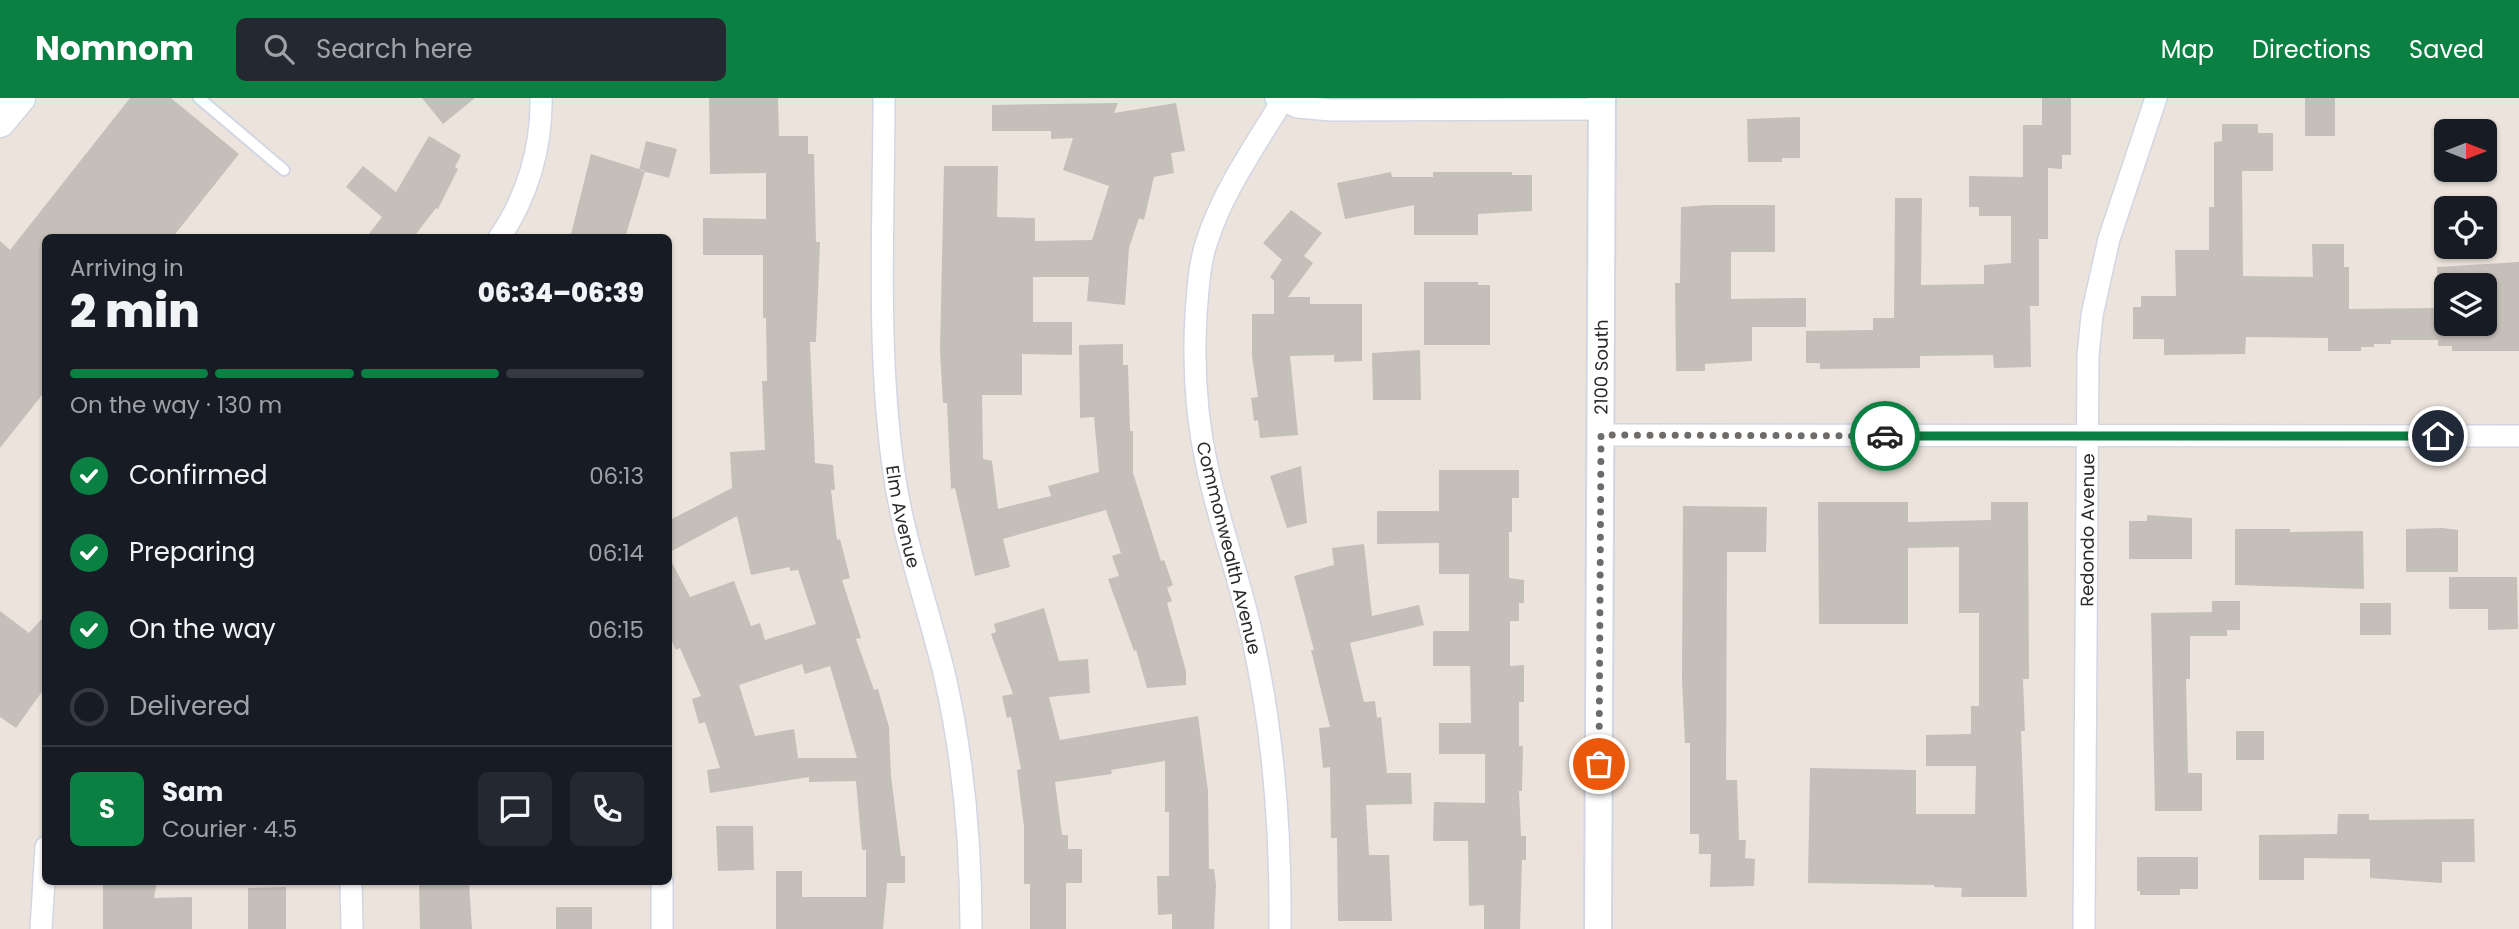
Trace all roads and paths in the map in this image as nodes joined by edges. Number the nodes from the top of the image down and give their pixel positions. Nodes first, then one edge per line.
1 (199, 98) edge
2 (541, 98) edge
3 (884, 98) edge
4 (2156, 98) edge
5 (1279, 100) edge
6 (1602, 104) edge
7 (285, 170) dead end
8 (501, 234) edge
9 (1601, 435) junction
10 (2087, 436) junction
11 (2519, 436) edge
12 (44, 885) edge
13 (352, 885) edge
14 (662, 885) edge
15 (41, 929) edge
16 (352, 929) edge
17 (662, 929) edge
18 (971, 929) edge
19 (1280, 929) edge
20 (1598, 929) edge
21 (2084, 929) edge

1 - 7 lane
2 - 8 street
3 - 18 street, Elm Avenue
4 - 10 street, Redondo Avenue
5 - 6 street
5 - 19 street, Commonwealth Avenue
6 - 9 street, 2100 South
9 - 10 street
9 - 20 street, 2100 South
10 - 11 street
10 - 21 street, Redondo Avenue
12 - 15 street
13 - 16 street
14 - 17 street

